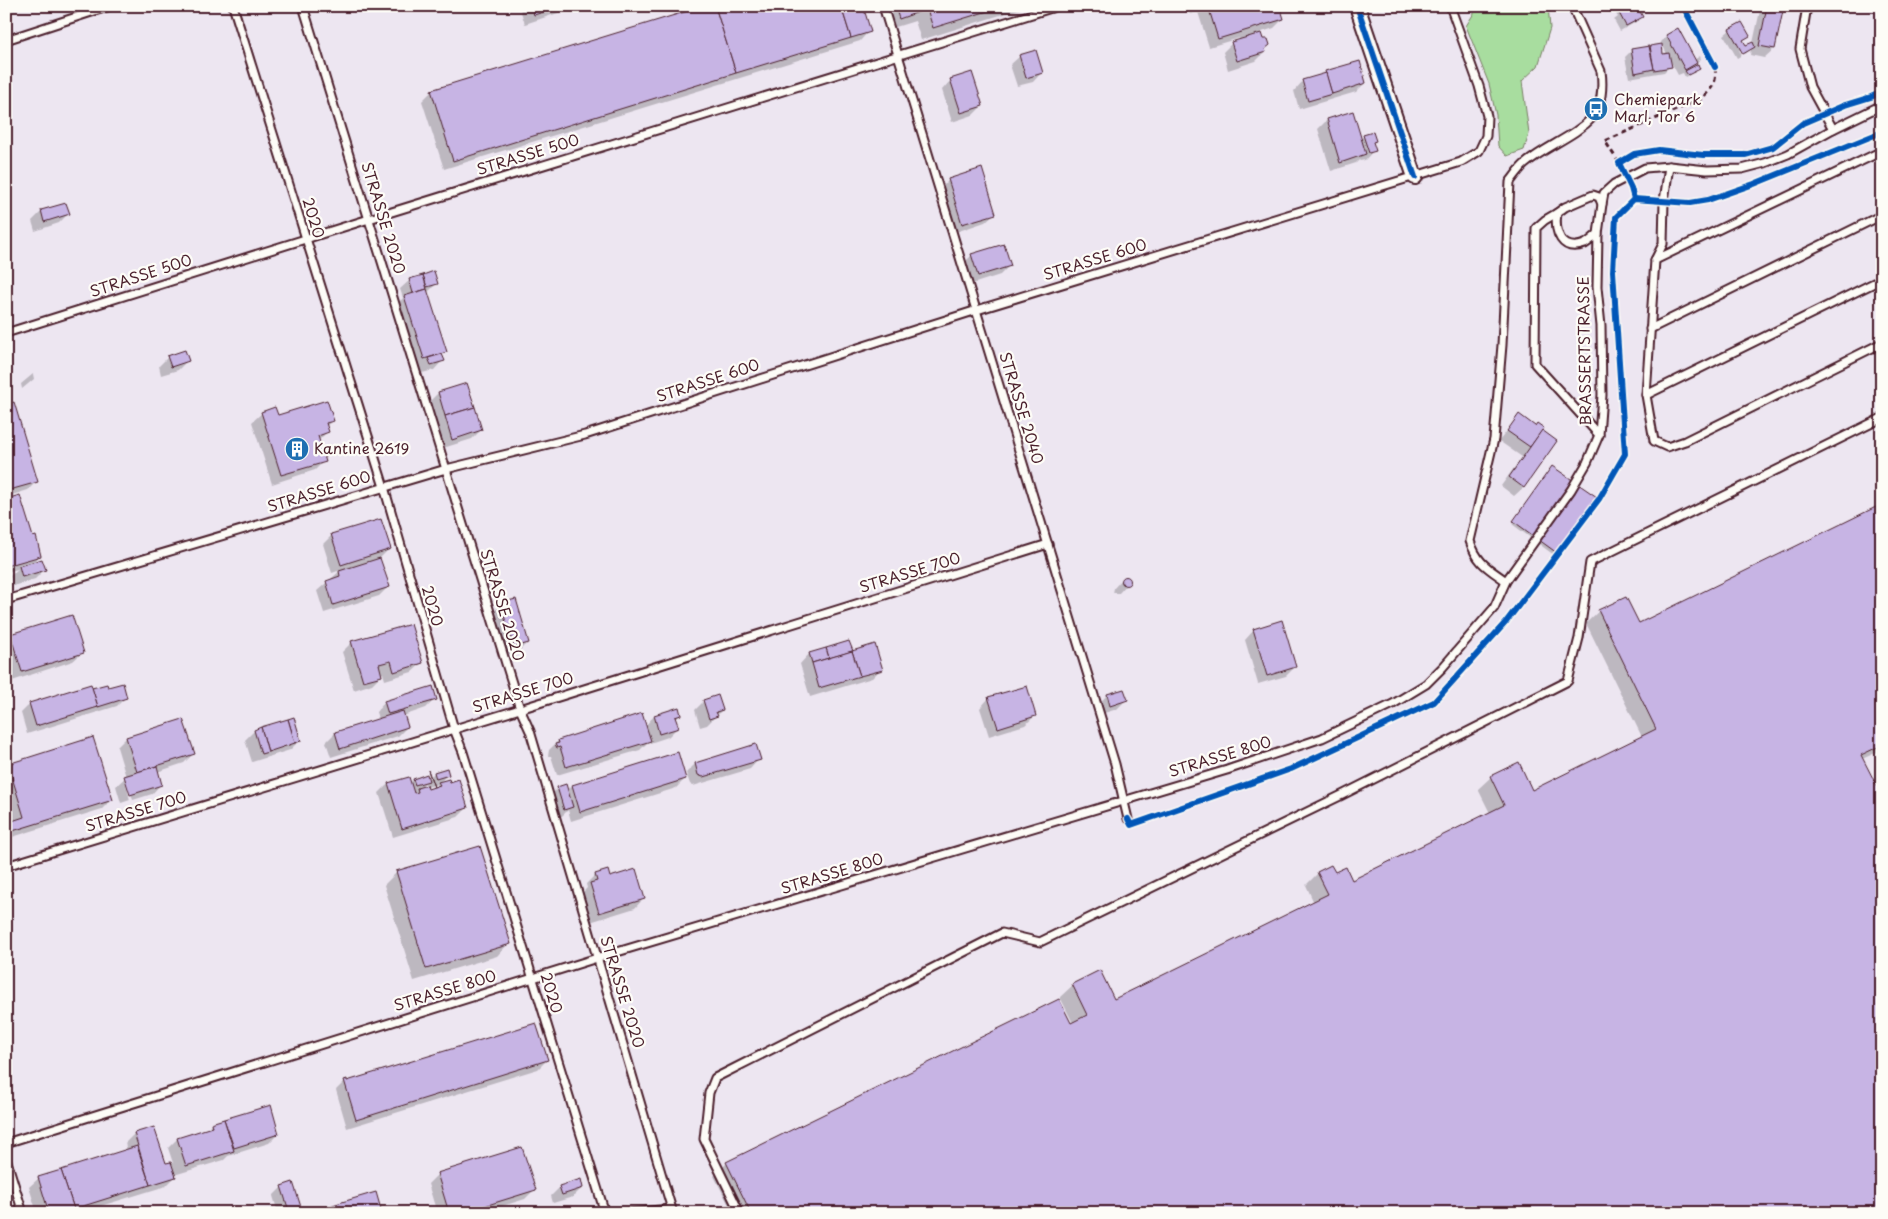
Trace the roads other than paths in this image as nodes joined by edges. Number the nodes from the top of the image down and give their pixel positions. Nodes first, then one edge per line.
1 (110, 6) edge
2 (233, 6) edge
3 (303, 6) edge
4 (883, 6) edge
5 (1058, 6) edge
6 (1357, 6) edge
7 (1450, 6) edge
8 (1572, 6) edge
9 (1807, 6) edge
10 (6, 40) edge
11 (898, 56) junction
12 (1882, 105) edge
13 (1833, 129) junction
14 (1882, 151) edge
15 (1669, 166) junction
16 (1415, 177) junction
17 (1614, 184) junction
18 (1584, 198) junction
19 (1602, 204) junction
20 (1557, 213) junction
21 (1882, 215) edge
22 (369, 219) junction
23 (1598, 234) junction
24 (305, 239) junction
25 (1655, 260) junction
26 (1882, 279) edge
27 (977, 310) junction
28 (1650, 329) junction
29 (6, 334) edge
30 (1882, 343) edge
31 (1646, 395) junction
32 (1882, 418) edge
33 (1599, 435) junction
34 (446, 469) junction
35 (384, 487) junction
36 (1571, 490) joint
37 (1048, 544) junction
38 (1506, 581) junction
39 (6, 600) edge
40 (520, 709) junction
41 (454, 729) junction
42 (1124, 801) junction
43 (1128, 819) dead end
44 (6, 866) edge
45 (597, 958) junction
46 (532, 978) junction
47 (6, 1143) edge
48 (6, 1158) edge
49 (672, 1211) edge
50 (23, 1213) edge
51 (605, 1213) edge
52 (628, 1213) edge
53 (740, 1213) edge

1 - 10 lane
2 - 24 lane, 2020
3 - 22 lane, STRASSE 2020
4 - 11 lane, STRASSE 2040
5 - 11 lane, STRASSE 500
6 - 16 street
7 - 16 lane, STRASSE 600
8 - 38 lane
9 - 13 lane
11 - 22 lane, STRASSE 500
11 - 27 lane, STRASSE 2040
12 - 13 lane
13 - 15 lane
14 - 25 lane
15 - 17 lane
15 - 25 lane
16 - 27 lane, STRASSE 600
17 - 18 lane
17 - 19 lane
18 - 19 lane
18 - 20 lane
19 - 23 lane
20 - 23 lane
20 - 33 lane
21 - 28 lane
22 - 24 lane, STRASSE 500
22 - 34 lane, STRASSE 2020
23 - 33 lane, BRASSERTSTRASSE
24 - 29 lane, STRASSE 500
24 - 35 lane, 2020
25 - 28 lane
26 - 31 lane
27 - 34 lane, STRASSE 600
27 - 37 lane, STRASSE 2040
28 - 31 lane
30 - 31 lane
32 - 53 lane
33 - 36 lane, BRASSERTSTRASSE
34 - 35 lane, STRASSE 600
34 - 40 lane, STRASSE 2020
35 - 39 lane, STRASSE 600
35 - 41 lane, 2020
36 - 38 lane, STRASSE 800
37 - 40 lane, STRASSE 700
37 - 42 lane, STRASSE 2040
38 - 42 lane, STRASSE 800
40 - 41 lane, STRASSE 700
40 - 45 lane, STRASSE 2020
41 - 44 lane, STRASSE 700
41 - 46 lane, 2020
42 - 43 lane, STRASSE 2040
42 - 45 lane, STRASSE 800
45 - 46 lane, STRASSE 800
45 - 49 lane, STRASSE 2020
46 - 47 lane, STRASSE 800
46 - 51 lane, 2020
48 - 50 lane
49 - 52 lane

